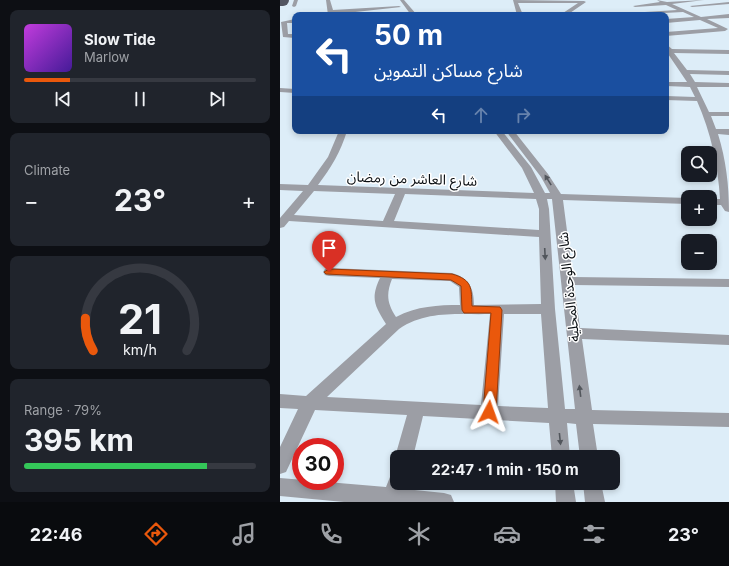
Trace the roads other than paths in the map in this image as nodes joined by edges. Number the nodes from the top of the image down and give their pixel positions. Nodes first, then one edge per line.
1 (296, 0) edge
2 (328, 0) edge
3 (395, 0) edge
4 (402, 0) edge
5 (660, 0) edge
6 (702, 0) edge
7 (711, 0) edge
8 (586, 1) edge
9 (687, 1) edge
10 (667, 3) junction
11 (729, 3) edge
12 (547, 4) edge
13 (721, 4) junction
14 (699, 5) junction
15 (294, 6) dead end
16 (635, 6) dead end
17 (517, 7) edge
18 (677, 7) junction
19 (627, 8) dead end
20 (729, 8) edge
21 (560, 9) dead end
22 (573, 9) junction
23 (525, 10) dead end
24 (712, 10) junction
25 (686, 11) junction
26 (331, 12) edge
27 (348, 12) edge
28 (412, 12) edge
29 (568, 12) edge
30 (633, 12) edge
31 (669, 12) edge
32 (702, 18) junction
33 (728, 18) edge
34 (292, 21) edge
35 (669, 22) edge
36 (712, 23) junction
37 (669, 24) edge
38 (727, 29) edge
39 (684, 32) junction
40 (669, 34) edge
41 (292, 36) edge
42 (669, 48) edge
43 (669, 50) edge
44 (729, 52) edge
45 (684, 72) junction
46 (729, 73) edge
47 (669, 84) edge
48 (692, 84) junction
49 (729, 85) edge
50 (280, 90) edge
51 (292, 90) edge
52 (669, 98) edge
53 (699, 99) junction
54 (707, 114) junction
55 (729, 114) edge
56 (712, 131) junction
57 (729, 132) edge
58 (342, 134) edge
59 (500, 134) edge
60 (512, 134) edge
61 (719, 153) junction
62 (729, 153) edge
63 (726, 174) edge
64 (280, 187) edge
65 (310, 188) junction
66 (402, 191) junction
67 (542, 196) junction
68 (557, 196) junction
69 (681, 201) edge
70 (717, 204) edge
71 (727, 206) edge
72 (283, 221) edge
73 (387, 224) junction
74 (544, 234) junction
75 (329, 272) dead end
76 (388, 274) junction
77 (567, 281) junction
78 (729, 283) edge
79 (548, 309) junction
80 (467, 310) junction
81 (497, 310) junction
82 (394, 325) junction
83 (573, 333) junction
84 (729, 340) edge
85 (280, 401) edge
86 (310, 402) junction
87 (417, 408) junction
88 (489, 412) junction
89 (557, 416) junction
90 (583, 417) junction
91 (729, 420) edge
92 (406, 450) edge
93 (560, 450) edge
94 (588, 450) edge
95 (280, 466) edge
96 (280, 487) edge
97 (390, 490) edge
98 (395, 490) edge
99 (565, 490) edge
100 (593, 490) edge
101 (434, 502) edge
102 (566, 502) edge
103 (595, 502) edge

1 - 15 street
2 - 26 street
3 - 27 street
4 - 28 street
5 - 10 street
6 - 9 street
7 - 13 street
8 - 12 street
8 - 22 street
9 - 10 street
9 - 14 street
10 - 16 street
10 - 18 street
11 - 13 street
12 - 17 street
13 - 14 street
13 - 20 street
14 - 18 street
17 - 23 street
18 - 25 street
19 - 30 street
20 - 24 street
21 - 22 street
22 - 29 street
24 - 25 street
24 - 33 street
25 - 31 street
25 - 32 street
32 - 33 street
32 - 35 street
32 - 36 street
33 - 36 street
34 - 41 street
36 - 38 street
37 - 39 street
38 - 39 street
39 - 40 street
42 - 44 street
43 - 45 street
45 - 46 street
45 - 48 street
47 - 48 street
48 - 49 street
48 - 53 street
50 - 51 street
52 - 53 street
53 - 54 street
54 - 55 street
54 - 56 street
56 - 57 street
56 - 61 street
58 - 65 street
59 - 67 street, شارع الوحدة المحلية
68 -> 60 street, شارع الوحدة المحلية
61 - 62 street
61 - 63 street
63 - 71 street
64 - 65 street, شارع العاشر من رمضان
65 - 66 street, شارع العاشر من رمضان
65 - 72 street
66 - 67 street, شارع العاشر من رمضان
66 - 73 street
67 - 68 street, شارع العاشر من رمضان
67 - 74 street, شارع الوحدة المحلية
68 - 69 street, شارع العاشر من رمضان
68 - 77 street, شارع الوحدة المحلية
70 - 71 street
72 - 73 street
73 - 74 street
74 -> 79 street, شارع الوحدة المحلية
75 - 76 street
76 - 80 street
76 - 82 street
77 - 78 street
77 - 83 street, شارع الوحدة المحلية
79 - 81 street
79 - 89 street, شارع الوحدة المحلية
80 - 81 street
80 - 82 street
81 - 88 street
82 - 86 street
83 - 84 street
90 -> 83 street, شارع الوحدة المحلية
85 - 86 street
86 - 87 street
86 - 95 street
87 - 88 street
87 - 92 street
88 - 89 street
89 - 90 street
89 -> 93 street, شارع الوحدة المحلية
90 - 91 street
90 - 94 street, شارع الوحدة المحلية
96 - 97 street
98 - 101 street
99 - 102 street
100 - 103 street

